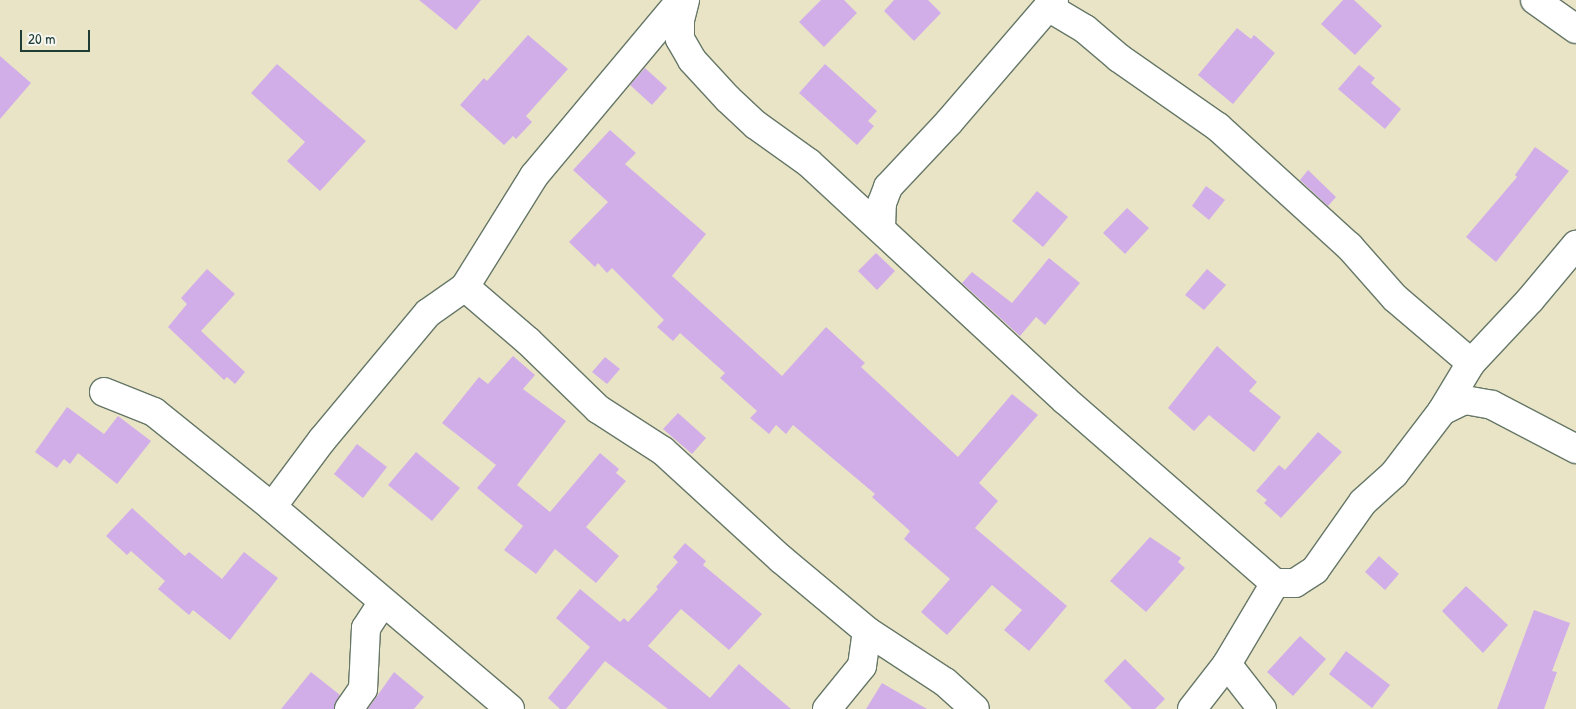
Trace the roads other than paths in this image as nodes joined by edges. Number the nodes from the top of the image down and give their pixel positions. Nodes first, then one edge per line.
1 (681, 0) edge
2 (685, 0) edge
3 (1535, 0) edge
4 (1051, 3) edge
5 (1576, 29) edge
6 (880, 228) junction
7 (1576, 245) edge
8 (465, 287) junction
9 (1471, 363) junction
10 (104, 392) dead end
11 (1442, 411) junction
12 (1576, 449) edge
13 (272, 507) junction
14 (1275, 583) junction
15 (382, 603) junction
16 (867, 631) junction
17 (1227, 664) junction
18 (349, 709) edge
19 (510, 709) edge
20 (827, 709) edge
21 (975, 709) edge
22 (1192, 709) edge
23 (1262, 709) edge

1 - 8 street
2 - 6 street
3 - 5 street
4 - 6 street
4 - 9 street
6 - 14 street
7 - 9 street
8 - 13 street
8 - 16 street
9 - 11 street
10 - 13 street
11 - 12 street
11 - 14 street
13 - 15 street
14 - 17 street
15 - 18 street
15 - 19 street
16 - 20 street
16 - 21 street
17 - 22 street
17 - 23 street

